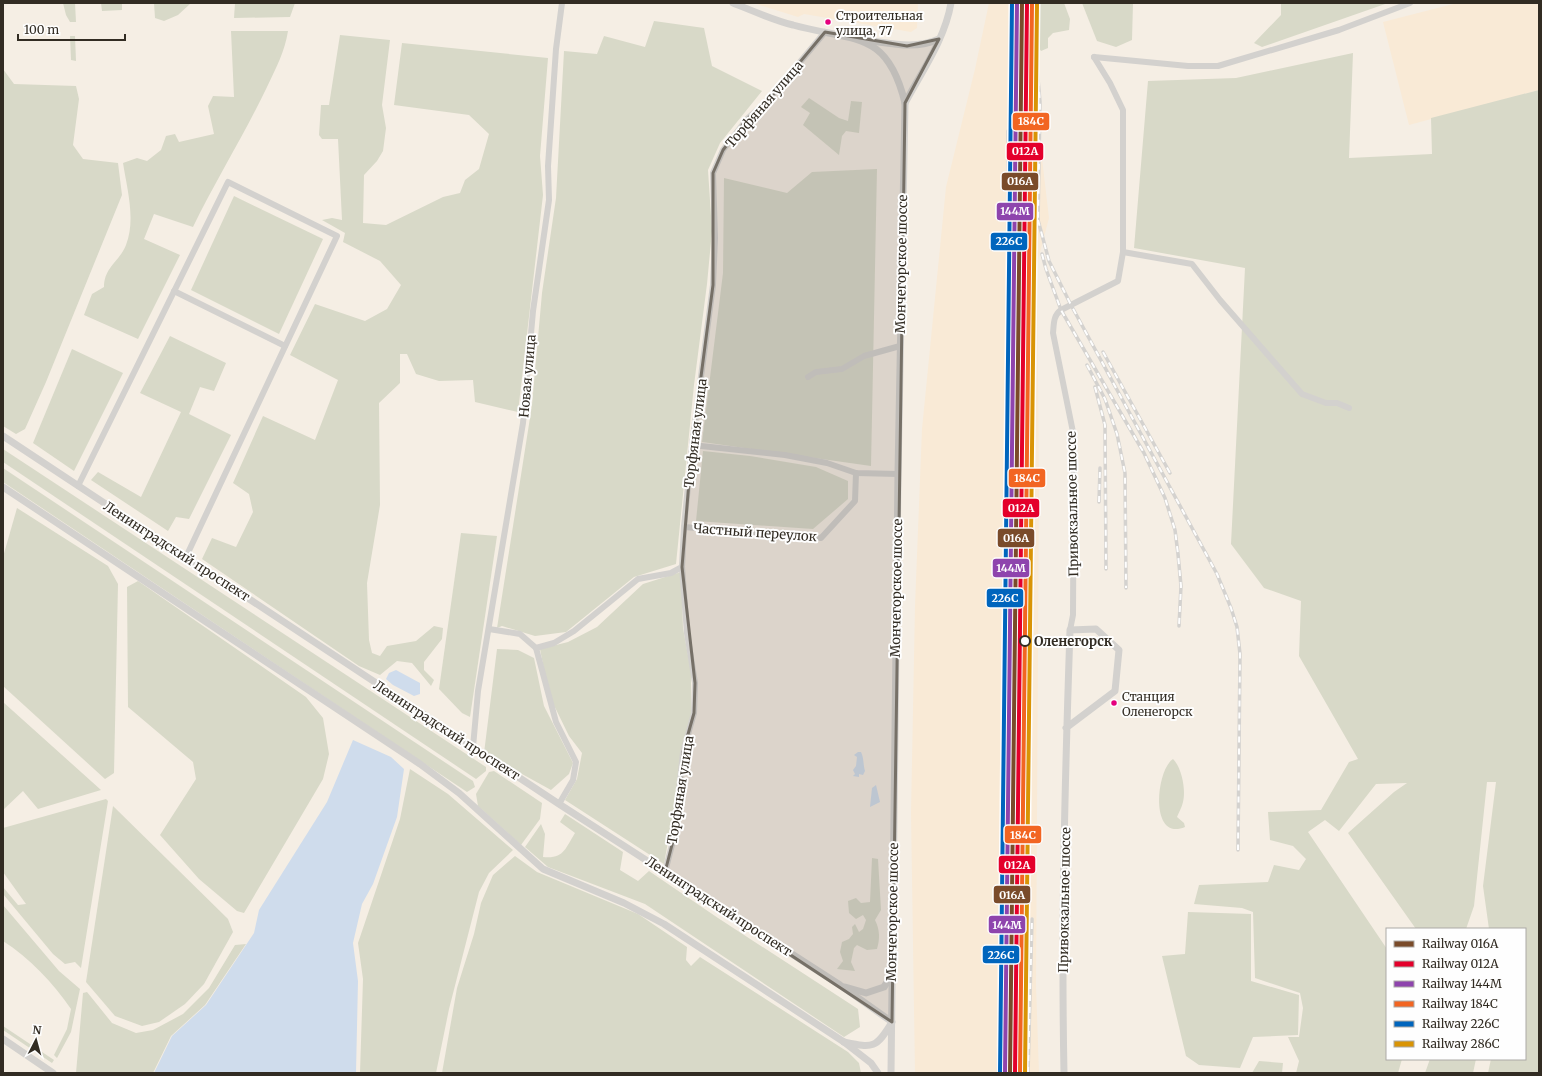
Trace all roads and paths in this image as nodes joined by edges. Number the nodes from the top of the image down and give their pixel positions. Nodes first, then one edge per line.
1 (562, 3) edge
2 (733, 3) edge
3 (951, 3) edge
4 (1410, 3) edge
5 (825, 32) junction
6 (859, 39) junction
7 (939, 39) junction
8 (905, 103) junction
9 (1123, 252) junction
10 (174, 291) junction
11 (285, 346) junction
12 (900, 346) junction
13 (808, 377) dead end
14 (1349, 408) dead end
15 (3, 436) edge
16 (692, 445) junction
17 (856, 474) junction
18 (898, 474) junction
19 (78, 486) junction
20 (3, 487) edge
21 (684, 527) junction
22 (186, 557) junction
23 (682, 567) junction
24 (489, 629) junction
25 (1070, 630) junction
26 (536, 648) junction
27 (1066, 728) junction
28 (473, 747) junction
29 (559, 804) junction
30 (665, 872) junction
31 (891, 976) junction
32 (840, 985) junction
33 (892, 1022) junction
34 (3, 1039) edge
35 (844, 1042) junction
36 (53, 1073) edge
37 (878, 1073) edge
38 (891, 1073) edge
39 (1064, 1073) edge

1 - 24 street, Новая улица
2 - 5 street
3 - 7 street
4 - 9 street
5 - 6 street
5 - 16 street, Торфяная улица
6 - 7 street
6 - 8 street
7 - 8 street
8 - 12 street, Мончегорское шоссе
9 - 14 street
9 - 25 street, Привокзальное шоссе
10 - 11 street
10 - 11 street
10 - 19 street
11 - 22 street
12 - 13 street
12 - 18 street, Мончегорское шоссе
15 - 19 street, Ленинградский проспект
16 - 17 street
16 - 21 street, Торфяная улица
17 - 18 street
17 - 21 street, Частный переулок
18 - 31 street, Мончегорское шоссе
19 - 22 street, Ленинградский проспект
20 - 35 street
21 - 23 street, Торфяная улица
22 - 28 street, Ленинградский проспект
23 - 26 street
23 - 30 street, Торфяная улица
24 - 26 street
24 - 28 street, Новая улица
25 - 27 street, Привокзальное шоссе
25 - 27 street
26 - 29 street
27 - 39 street, Привокзальное шоссе
28 - 29 street, Ленинградский проспект
29 - 30 street, Ленинградский проспект
30 - 32 street, Ленинградский проспект
31 - 32 street
31 - 33 street, Мончегорское шоссе
32 - 33 street, Ленинградский проспект
33 - 35 street
33 - 38 street, Мончегорское шоссе
34 - 36 street
35 - 37 street

